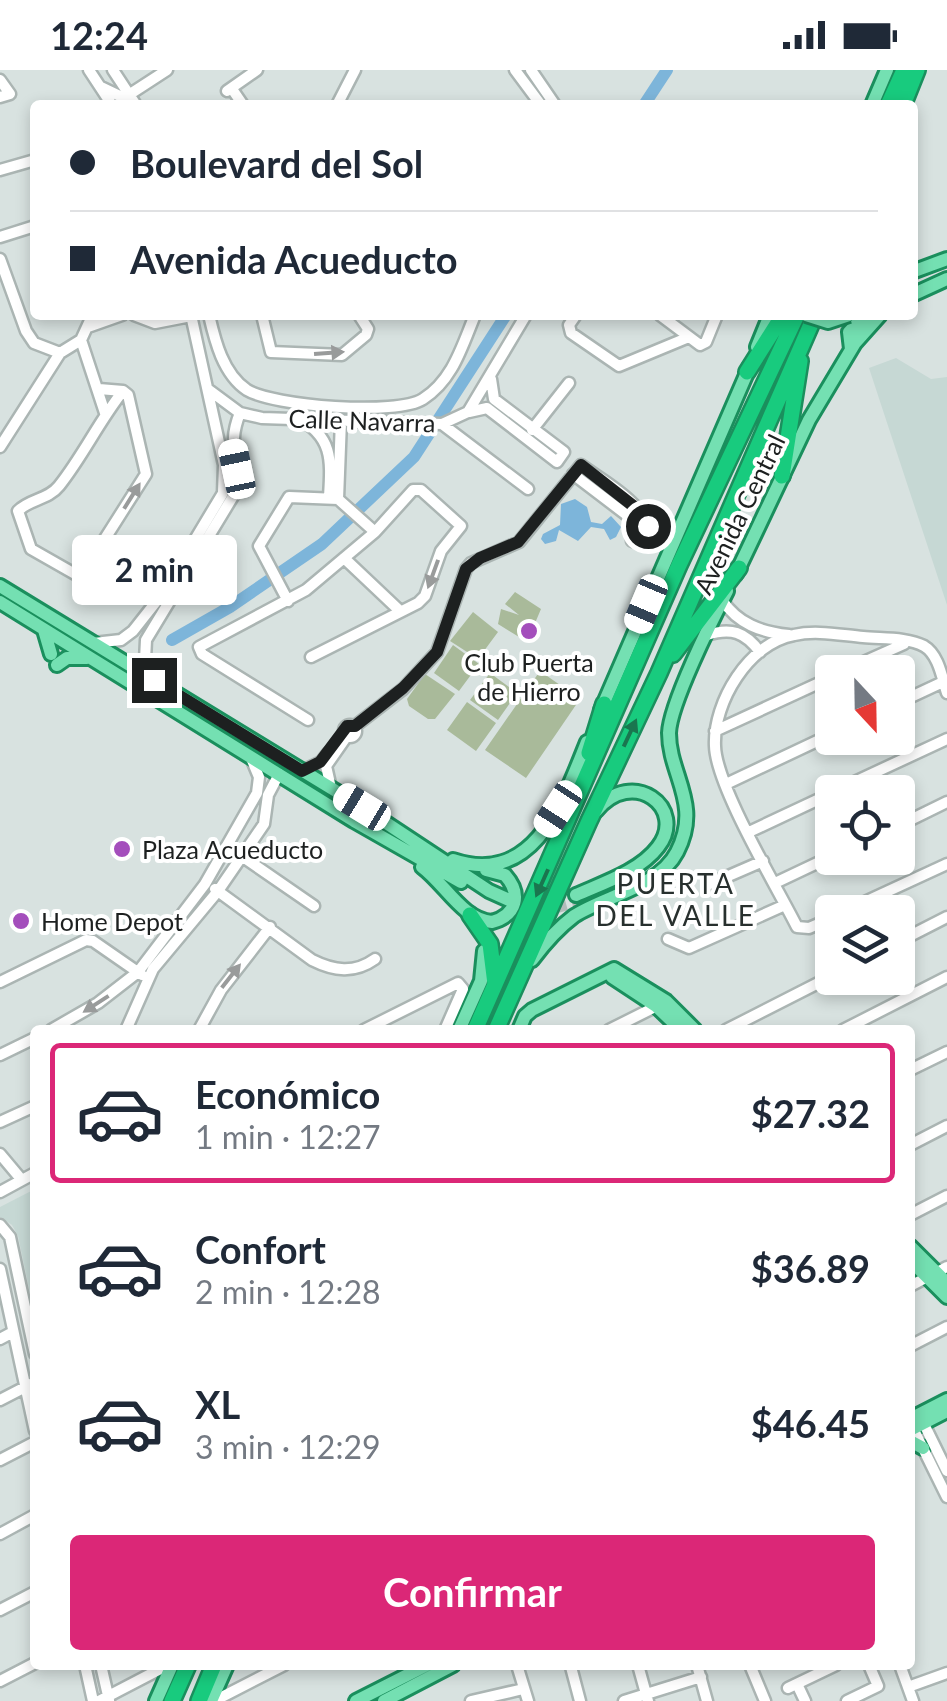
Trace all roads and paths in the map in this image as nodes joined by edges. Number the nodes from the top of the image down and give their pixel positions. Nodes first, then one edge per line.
1 (89, 70) edge
2 (113, 70) edge
3 (167, 70) edge
4 (257, 70) edge
5 (356, 70) edge
6 (516, 70) edge
7 (531, 70) edge
8 (878, 70) edge
9 (887, 70) edge
10 (904, 70) edge
11 (917, 70) edge
12 (0, 80) edge
13 (100, 87) junction
14 (0, 97) edge
15 (109, 100) edge
16 (134, 100) edge
17 (238, 100) edge
18 (339, 100) edge
19 (537, 100) edge
20 (552, 100) edge
21 (866, 100) edge
22 (874, 100) edge
23 (890, 100) edge
24 (905, 100) edge
25 (30, 161) edge
26 (0, 170) edge
27 (30, 228) edge
28 (0, 237) edge
29 (0, 259) edge
30 (943, 264) edge
31 (918, 274) edge
32 (947, 279) edge
33 (918, 282) edge
34 (918, 292) edge
35 (91, 320) edge
36 (147, 320) edge
37 (174, 320) edge
38 (193, 320) edge
39 (194, 320) edge
40 (211, 320) edge
41 (263, 320) edge
42 (361, 320) edge
43 (473, 320) edge
44 (523, 320) edge
45 (572, 320) edge
46 (666, 320) edge
47 (715, 320) edge
48 (768, 320) edge
49 (780, 320) edge
50 (794, 320) edge
51 (813, 320) edge
52 (860, 320) edge
53 (876, 320) edge
54 (213, 330) junction
55 (688, 337) junction
56 (81, 340) junction
57 (803, 344) junction
58 (851, 349) junction
59 (765, 352) dead end
60 (60, 353) junction
61 (493, 371) junction
62 (747, 372) junction
63 (569, 383) dead end
64 (99, 389) junction
65 (208, 390) junction
66 (123, 391) junction
67 (314, 407) junction
68 (370, 408) junction
69 (240, 412) junction
70 (104, 413) junction
71 (464, 415) junction
72 (294, 417) junction
73 (348, 420) junction
74 (437, 424) junction
75 (530, 433) junction
76 (2, 439) edge
77 (466, 440) junction
78 (713, 468) junction
79 (782, 476) junction
80 (528, 490) dead end
81 (333, 498) junction
82 (356, 517) junction
83 (375, 532) junction
84 (638, 543) dead end
85 (360, 545) junction
86 (344, 558) junction
87 (679, 564) junction
88 (184, 568) junction
89 (739, 568) junction
90 (657, 577) junction
91 (80, 578) junction
92 (0, 586) edge
93 (102, 590) dead end
94 (722, 600) junction
95 (288, 601) junction
96 (0, 602) edge
97 (400, 611) junction
98 (742, 627) junction
99 (42, 628) junction
100 (707, 635) junction
101 (770, 638) junction
102 (93, 642) junction
103 (908, 642) junction
104 (760, 652) junction
105 (879, 655) edge
106 (310, 657) dead end
107 (92, 659) junction
108 (659, 673) junction
109 (154, 680) junction
110 (815, 684) edge
111 (945, 687) edge
112 (915, 697) edge
113 (604, 704) junction
114 (308, 720) dead end
115 (715, 731) junction
116 (947, 738) edge
117 (815, 742) edge
118 (251, 757) junction
119 (323, 764) junction
120 (302, 771) junction
121 (279, 774) junction
122 (870, 775) edge
123 (726, 784) junction
124 (331, 788) junction
125 (815, 801) edge
126 (947, 802) edge
127 (571, 815) junction
128 (686, 818) junction
129 (915, 818) edge
130 (354, 821) junction
131 (588, 821) junction
132 (749, 832) junction
133 (402, 834) junction
134 (227, 846) junction
135 (243, 854) junction
136 (453, 860) junction
137 (763, 861) junction
138 (815, 864) edge
139 (947, 864) edge
140 (205, 884) junction
141 (710, 884) dead end
142 (775, 884) junction
143 (447, 889) junction
144 (218, 891) junction
145 (880, 895) edge
146 (786, 904) junction
147 (314, 906) dead end
148 (470, 915) junction
149 (947, 917) edge
150 (815, 925) edge
151 (270, 927) junction
152 (915, 933) edge
153 (668, 939) dead end
154 (375, 959) dead end
155 (521, 974) junction
156 (142, 976) junction
157 (947, 978) edge
158 (0, 982) edge
159 (815, 985) edge
160 (495, 986) junction
161 (661, 1003) junction
162 (522, 1024) edge
163 (60, 1025) edge
164 (127, 1025) edge
165 (203, 1025) edge
166 (374, 1025) edge
167 (446, 1025) edge
168 (462, 1025) edge
169 (477, 1025) edge
170 (498, 1025) edge
171 (619, 1025) edge
172 (676, 1025) edge
173 (689, 1025) edge
174 (736, 1025) edge
175 (853, 1025) edge
176 (30, 1040) edge
177 (947, 1052) edge
178 (0, 1055) edge
179 (915, 1068) edge
180 (30, 1108) edge
181 (0, 1122) edge
182 (947, 1126) edge
183 (915, 1142) edge
184 (0, 1154) edge
185 (30, 1176) edge
186 (21, 1180) junction
187 (0, 1192) edge
188 (947, 1196) edge
189 (915, 1213) edge
190 (0, 1225) edge
191 (915, 1251) edge
192 (915, 1263) edge
193 (17, 1271) junction
194 (939, 1275) edge
195 (1, 1276) edge
196 (915, 1284) edge
197 (947, 1297) edge
198 (30, 1314) edge
199 (30, 1318) edge
200 (12, 1327) junction
201 (947, 1327) edge
202 (0, 1338) edge
203 (915, 1343) edge
204 (30, 1384) edge
205 (0, 1400) edge
206 (947, 1400) edge
207 (921, 1426) edge
208 (30, 1445) edge
209 (0, 1460) edge
210 (947, 1471) edge
211 (947, 1497) edge
212 (30, 1519) edge
213 (0, 1534) edge
214 (30, 1595) edge
215 (0, 1610) edge
216 (30, 1666) edge
217 (88, 1670) edge
218 (102, 1670) edge
219 (160, 1670) edge
220 (168, 1670) edge
221 (186, 1670) edge
222 (213, 1670) edge
223 (225, 1670) edge
224 (274, 1670) edge
225 (417, 1670) edge
226 (444, 1670) edge
227 (515, 1670) edge
228 (572, 1670) edge
229 (639, 1670) edge
230 (699, 1670) edge
231 (749, 1670) edge
232 (826, 1670) edge
233 (872, 1670) edge
234 (902, 1670) edge
235 (947, 1673) edge
236 (701, 1678) junction
237 (0, 1681) edge
238 (908, 1688) junction
239 (523, 1697) edge
240 (647, 1698) edge
241 (391, 1699) edge
242 (102, 1700) edge
243 (764, 1700) edge
244 (156, 1701) edge
245 (172, 1701) edge
246 (198, 1701) edge
247 (212, 1701) edge
248 (356, 1701) edge
249 (470, 1701) edge
250 (580, 1701) edge
251 (624, 1701) edge
252 (708, 1701) edge
253 (805, 1701) edge
254 (847, 1701) edge
255 (913, 1701) edge

1 - 13 street
2 - 16 street
3 - 16 street
4 - 17 street
5 - 18 street
6 - 19 street
7 - 20 street
8 - 21 main road
9 - 22 main road
10 - 23 highway
11 - 24 highway
12 - 14 street
13 - 15 street
13 - 16 street
25 - 26 street
27 - 28 street
29 - 60 street
30 - 31 main road
30 - 33 main road
32 - 34 main road
35 - 56 street
36 - 37 street
38 - 65 street
39 - 54 street
40 - 54 street
41 -> 42 street
43 - 68 street, Calle Navarra
44 - 61 street, Calle Navarra
45 - 55 street
46 - 55 street
47 - 55 street
48 - 62 main road
49 - 62 highway
50 - 87 highway
51 - 57 highway
52 - 58 main road
53 - 58 main road
54 - 67 street, Calle Navarra
56 - 60 street
56 - 64 street
57 - 79 highway
57 - 108 highway
58 - 79 main road, Avenida Central
59 - 78 main road
60 - 76 street
61 - 71 street, Calle Navarra
61 - 75 street
62 - 90 main road
63 - 75 street
64 - 66 street
64 - 70 street
65 - 69 street, Calle Navarra
65 - 88 street
66 - 70 street
91 -> 66 street
67 - 68 street, Calle Navarra
67 - 72 street
68 - 73 street
69 - 72 street, Calle Navarra
69 - 88 street
70 - 91 street
71 - 74 street, Calle Navarra
71 - 75 street
71 - 77 street
72 - 73 street, Calle Navarra
72 - 81 street
73 - 74 street, Calle Navarra
73 - 81 street
74 - 77 street
77 - 80 street
78 - 87 highway
78 - 90 main road
79 - 89 main road, Avenida Central
81 - 82 street
81 - 95 street
82 - 83 street
82 - 85 street
83 - 85 street
83 -> 97 street
84 - 119 street
85 - 86 street
86 - 95 street
86 - 97 street
87 - 127 highway
88 - 102 street
88 - 109 street
89 - 94 main road, Avenida Central
89 - 108 highway
90 - 113 main road
91 - 93 street
92 - 102 main road
94 - 98 street
94 - 100 main road, Avenida Central
95 - 114 street
96 - 99 main road
97 - 106 street
98 - 100 street
98 - 101 street
98 - 104 street
99 - 107 main road
99 - 107 main road
100 - 128 main road, Avenida Central
101 - 103 street
101 - 104 street
102 - 109 main road
103 - 105 street
103 - 111 street
104 - 115 street
107 - 118 main road
131 -> 108 highway
109 - 120 main road
110 - 115 street
111 - 112 street
113 - 127 highway
113 - 136 main road
115 - 123 street
116 - 122 street
117 - 123 street
118 - 121 main road
118 - 134 street
119 - 120 street
119 - 124 street
120 - 124 main road
121 - 130 main road
121 - 135 street
123 - 132 street
124 - 133 main road
125 - 132 street
126 - 129 street
127 -> 160 highway
128 - 131 main road
128 - 155 main road
130 - 133 main road
130 - 143 main road
131 - 155 highway
132 - 137 street
133 - 136 main road
134 - 135 street
134 - 140 street
135 - 144 street
135 - 147 street
136 - 148 main road
137 - 141 street
137 - 142 street
138 - 142 street
139 - 145 street
140 - 144 street
140 - 156 street
142 - 146 street
143 - 148 main road
143 - 168 main road
144 - 151 street
144 - 156 street
146 - 150 street
146 - 153 street
148 - 160 highway
149 - 152 street
151 - 154 street
165 -> 151 street
155 - 170 highway
156 - 158 street
156 -> 163 street
156 - 164 street
157 - 175 street
159 - 174 street
160 - 169 highway
161 - 162 main road
161 - 171 street
161 - 172 main road
161 - 173 main road
166 - 167 street
176 - 178 street
177 - 179 street
180 - 181 street
182 - 183 street
184 - 186 street
185 - 186 street
186 - 187 street
188 - 189 street
190 - 193 street
191 - 194 main road
192 - 194 main road
193 - 195 street
193 - 198 street
194 - 196 street
194 - 197 main road
195 - 200 street
199 - 200 street
200 - 202 street
200 - 204 street
201 - 203 street
204 - 205 street
206 - 207 main road
207 - 210 street
207 - 211 street
208 - 209 street
212 - 213 street
214 - 215 street
216 - 237 street
217 - 242 street
218 - 242 street
219 - 242 street
220 - 244 main road
221 - 245 highway
222 - 246 highway
223 - 247 main road
224 - 247 street
225 - 248 main road
226 - 241 main road
227 - 239 street
228 - 250 street
229 - 240 street
230 - 236 street
231 - 243 street
232 - 253 street
233 - 254 street
234 - 238 street
235 - 238 street
236 - 240 street
236 - 252 street
238 - 255 street
239 - 249 street
240 - 251 street

